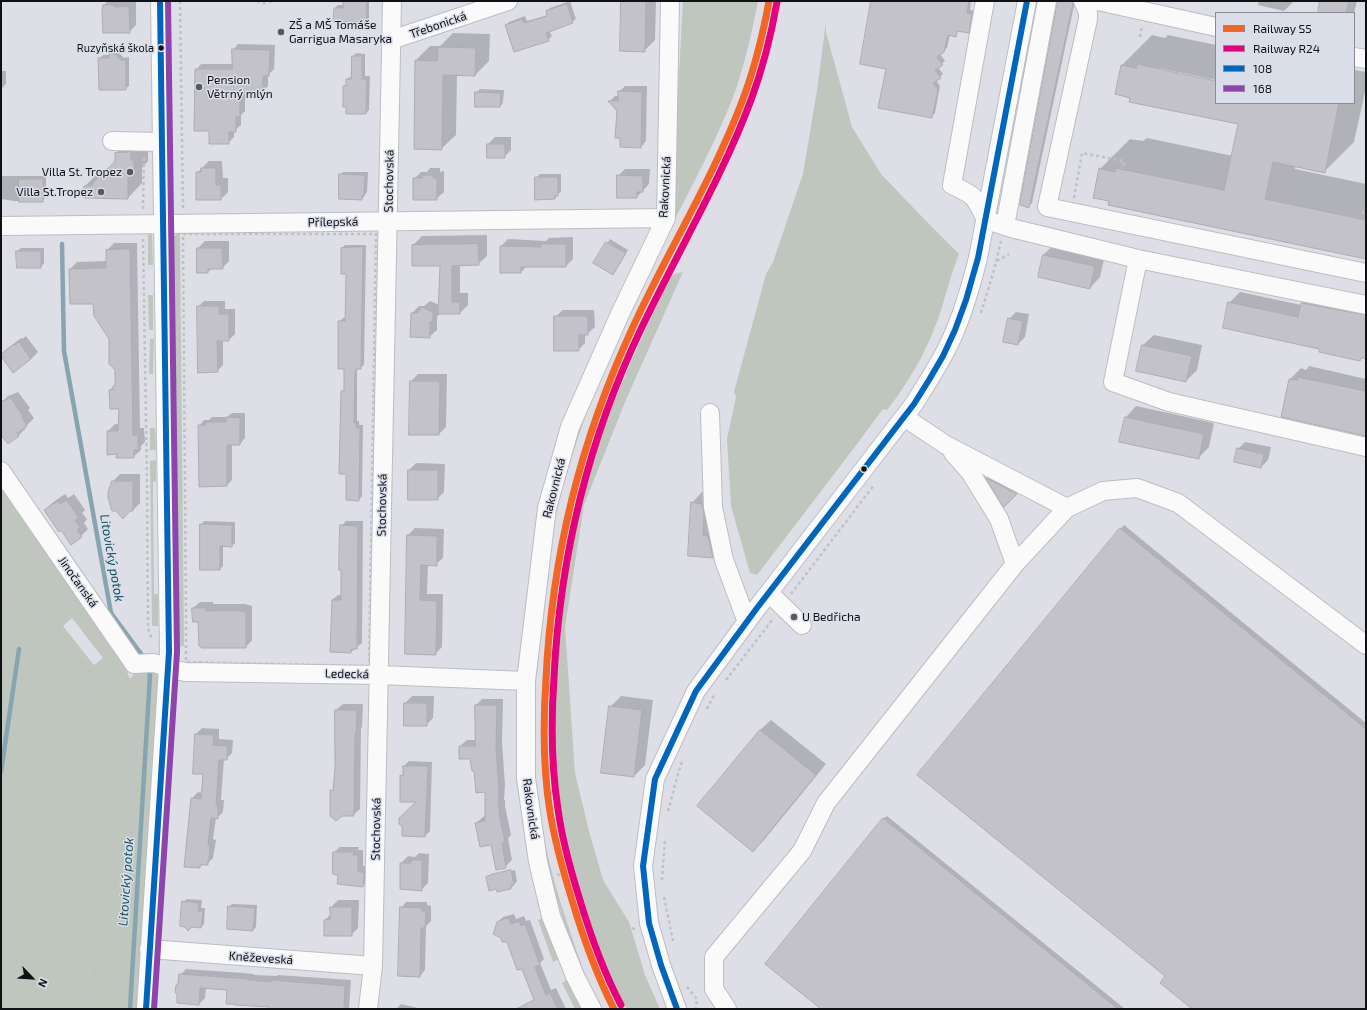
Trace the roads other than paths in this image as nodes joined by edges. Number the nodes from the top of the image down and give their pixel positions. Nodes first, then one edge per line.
1 (160, 1) edge
2 (392, 1) edge
3 (508, 1) edge
4 (670, 1) edge
5 (985, 1) edge
6 (1027, 1) edge
7 (1047, 1) edge
8 (1090, 5) edge
9 (1215, 27) edge
10 (392, 40) junction
11 (1355, 57) edge
12 (1366, 59) edge
13 (112, 141) dead end
14 (162, 142) junction
15 (666, 218) junction
16 (986, 220) junction
17 (163, 224) junction
18 (1, 226) edge
19 (1005, 226) junction
20 (382, 228) junction
21 (1138, 259) junction
22 (1366, 273) edge
23 (1366, 305) edge
24 (710, 414) dead end
25 (904, 417) junction
26 (946, 445) junction
27 (1366, 447) edge
28 (1, 471) edge
29 (1067, 508) junction
30 (1015, 564) junction
31 (769, 593) junction
32 (747, 622) junction
33 (802, 625) dead end
34 (1366, 646) edge
35 (149, 665) junction
36 (379, 675) junction
37 (526, 681) junction
38 (149, 949) junction
39 (374, 966) junction
40 (146, 1009) edge
41 (368, 1009) edge
42 (592, 1009) edge
43 (677, 1009) edge
44 (727, 1009) edge

1 - 14 street
2 - 10 street, Stochovská
3 - 10 street, Třebonická
4 - 15 street, Rakovnická
5 - 16 street
6 - 16 street
7 - 19 street
8 - 9 street
8 - 22 street
10 - 20 street, Stochovská
11 - 12 street
13 - 14 street
14 - 17 street
15 - 20 street, Přílepská
15 - 37 street, Rakovnická
16 - 19 street
16 - 25 street
17 - 18 street, Přílepská
17 - 20 street, Přílepská
17 - 35 street
19 - 21 street
20 - 36 street, Stochovská
21 - 23 street
21 - 27 street
24 - 32 street
25 - 26 street
25 - 31 street
26 - 29 street
26 - 30 street
28 - 35 street, Jinočanská
29 - 30 street
29 - 34 street
30 - 44 street
31 - 32 street
31 - 33 street
32 - 43 street
35 - 36 street, Ledecká
35 - 38 street
36 - 37 street, Ledecká
36 - 39 street, Stochovská
37 - 42 street, Rakovnická
38 - 39 street, Kněževeská
38 - 40 street
39 - 41 street, Stochovská

